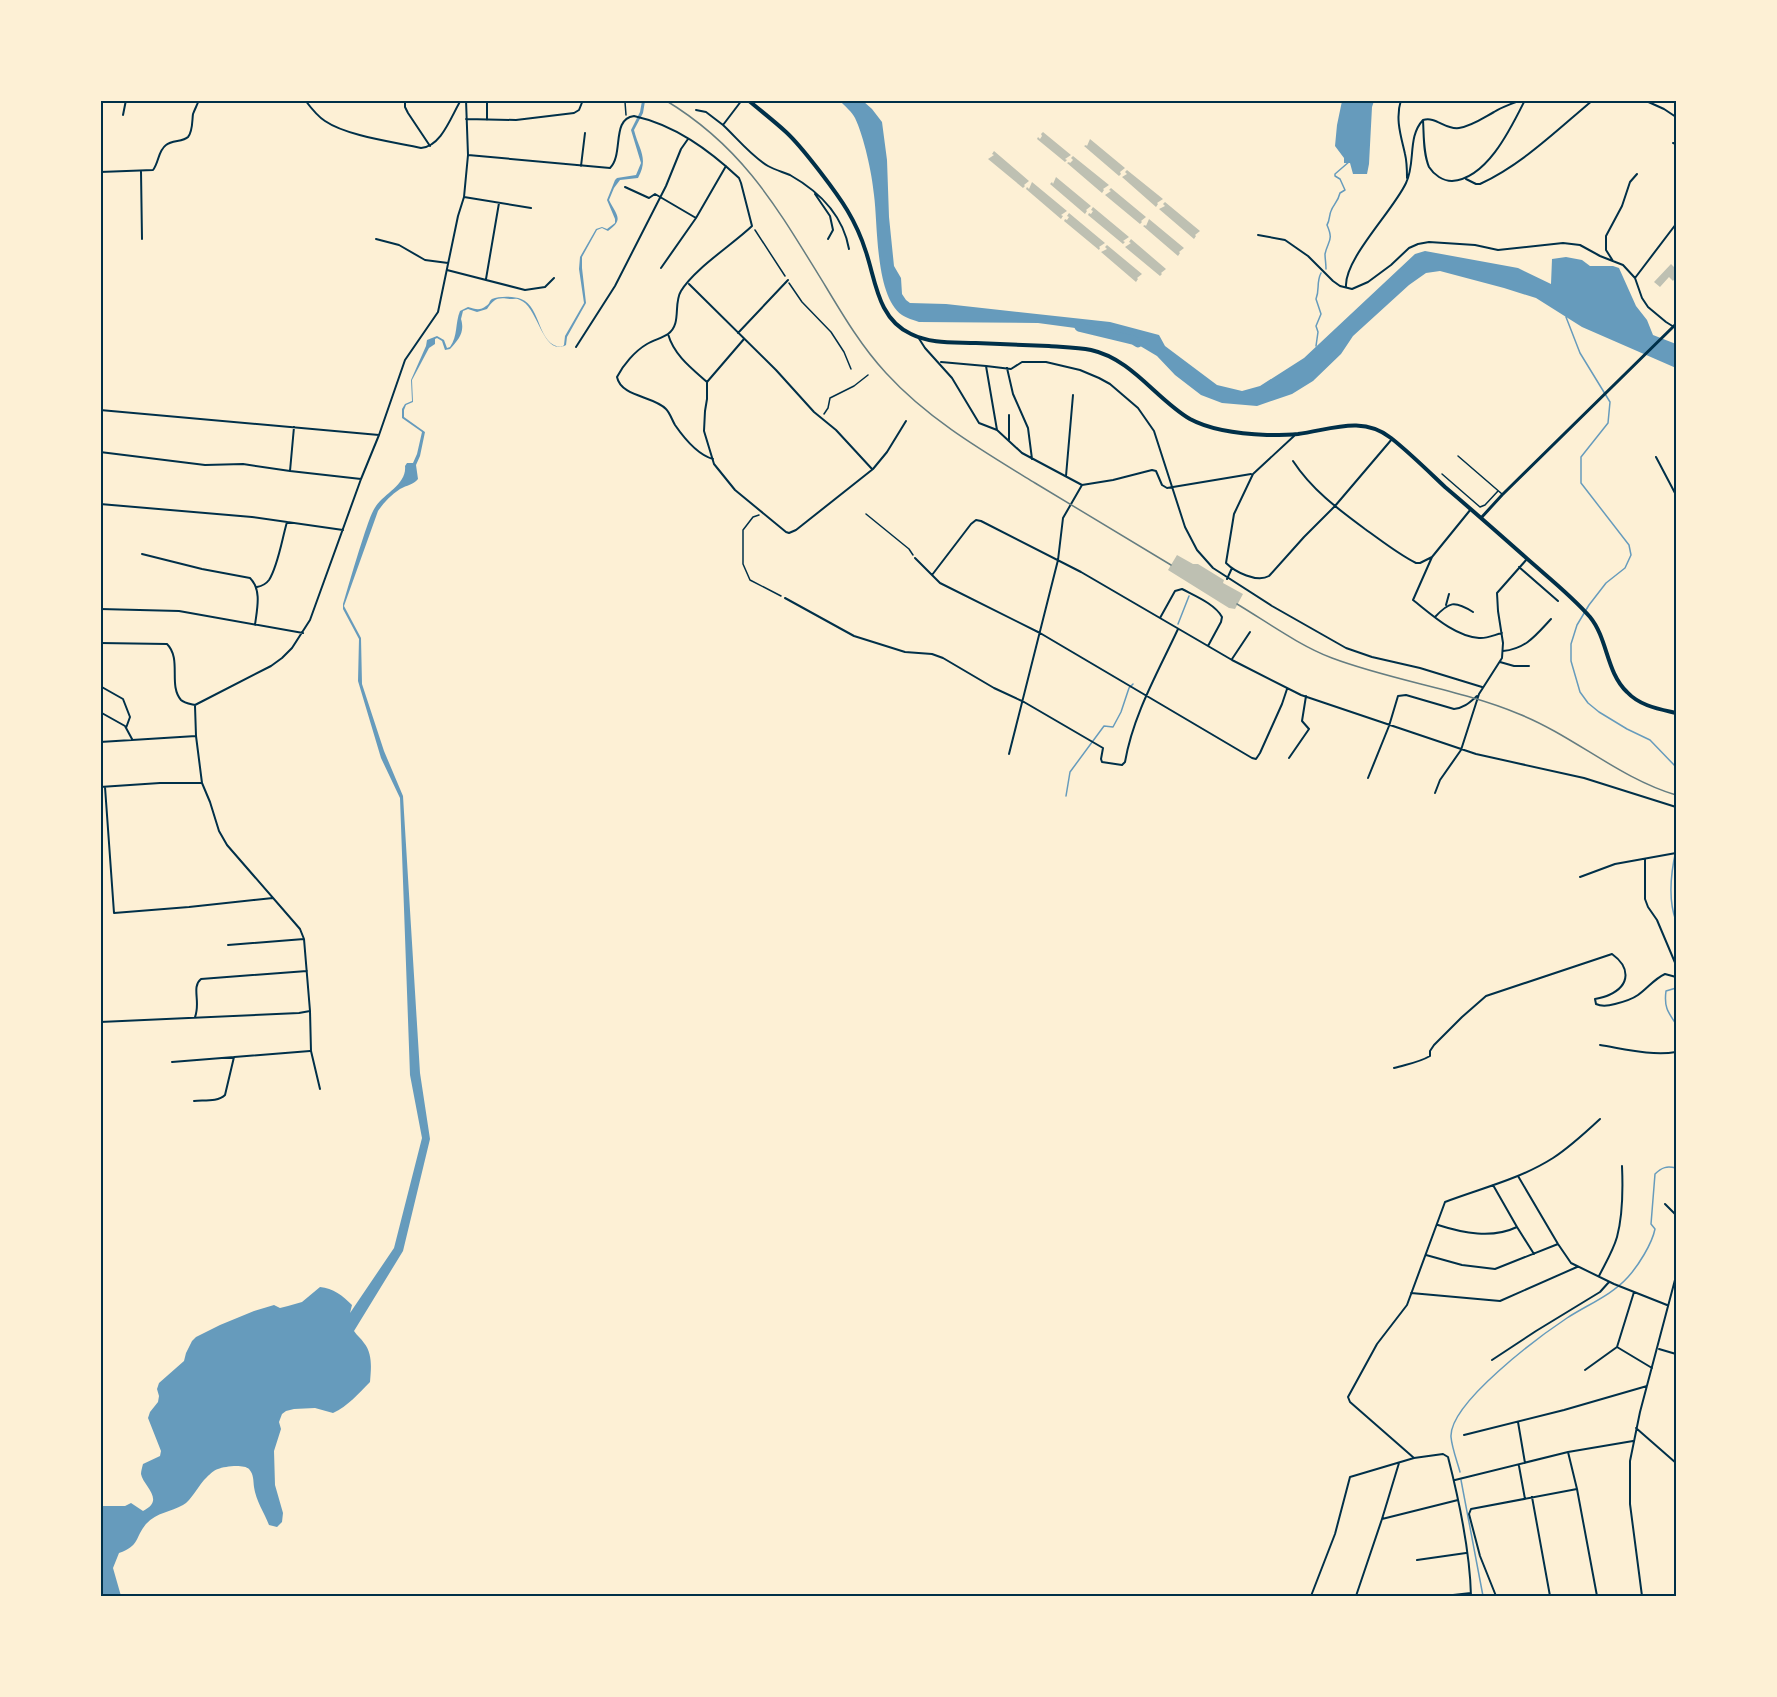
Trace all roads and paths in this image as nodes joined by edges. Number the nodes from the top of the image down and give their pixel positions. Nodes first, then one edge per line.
1 (126, 100) edge
2 (199, 100) edge
3 (305, 100) edge
4 (461, 100) edge
5 (466, 100) edge
6 (487, 100) edge
7 (583, 100) edge
8 (742, 100) edge
9 (748, 100) edge
10 (1401, 100) edge
11 (1522, 100) edge
12 (1593, 100) edge
13 (1644, 100) edge
14 (405, 101) edge
15 (625, 102) edge
16 (696, 110) dead end
17 (123, 115) dead end
18 (1677, 117) edge
19 (626, 118) junction
20 (466, 119) junction
21 (486, 120) junction
22 (1423, 120) junction
23 (723, 125) junction
24 (585, 134) dead end
25 (688, 138) junction
26 (430, 146) junction
27 (468, 155) junction
28 (581, 166) junction
29 (726, 166) junction
30 (141, 171) junction
31 (100, 172) edge
32 (1637, 174) dead end
33 (1465, 178) junction
34 (1407, 181) junction
35 (625, 188) dead end
36 (812, 190) junction
37 (465, 196) junction
38 (660, 197) junction
39 (499, 203) junction
40 (531, 208) dead end
41 (696, 218) junction
42 (1677, 224) edge
43 (752, 226) junction
44 (1258, 236) dead end
45 (142, 239) dead end
46 (376, 239) dead end
47 (828, 239) dead end
48 (849, 249) dead end
49 (1612, 261) junction
50 (448, 263) junction
51 (661, 268) dead end
52 (447, 270) junction
53 (554, 278) dead end
54 (1635, 278) junction
55 (486, 279) junction
56 (788, 280) junction
57 (688, 283) junction
58 (1346, 288) junction
59 (1675, 325) edge
60 (738, 333) junction
61 (668, 334) junction
62 (918, 337) junction
63 (744, 339) junction
64 (576, 347) dead end
65 (939, 361) junction
66 (986, 366) junction
67 (1007, 368) junction
68 (851, 369) dead end
69 (868, 375) dead end
70 (707, 382) junction
71 (1072, 395) dead end
72 (100, 410) edge
73 (1009, 415) dead end
74 (820, 417) junction
75 (906, 421) dead end
76 (294, 427) junction
77 (997, 430) junction
78 (1296, 434) junction
79 (380, 435) junction
80 (1392, 439) junction
81 (1009, 440) junction
82 (100, 452) edge
83 (1458, 456) dead end
84 (1656, 457) dead end
85 (713, 459) junction
86 (1032, 459) junction
87 (1293, 461) dead end
88 (872, 469) junction
89 (290, 471) junction
90 (1253, 474) junction
91 (1442, 474) dead end
92 (1066, 477) junction
93 (361, 479) junction
94 (1081, 487) junction
95 (1172, 488) junction
96 (1498, 491) junction
97 (1502, 495) junction
98 (1677, 495) edge
99 (100, 504) edge
100 (1335, 506) junction
101 (1471, 509) junction
102 (763, 513) junction
103 (866, 514) dead end
104 (1482, 518) junction
105 (287, 521) junction
106 (342, 530) junction
107 (142, 554) dead end
108 (1432, 557) junction
109 (915, 558) joint
110 (1527, 559) junction
111 (1058, 560) junction
112 (1519, 567) junction
113 (1233, 568) junction
114 (932, 575) junction
115 (1227, 579) junction
116 (256, 587) junction
117 (1449, 594) dead end
118 (785, 598) joint
119 (1558, 601) dead end
120 (1446, 605) junction
121 (100, 609) edge
122 (1473, 612) dead end
123 (1435, 617) junction
124 (1160, 618) junction
125 (1551, 619) dead end
126 (255, 625) junction
127 (1178, 629) junction
128 (1251, 632) dead end
129 (303, 633) junction
130 (1040, 633) junction
131 (1502, 633) junction
132 (100, 642) edge
133 (1208, 646) junction
134 (1503, 651) junction
135 (1232, 660) junction
136 (1500, 662) junction
137 (1529, 666) dead end
138 (100, 686) edge
139 (1482, 687) junction
140 (1287, 689) junction
141 (1479, 694) junction
142 (1146, 696) junction
143 (1306, 696) junction
144 (1024, 702) junction
145 (195, 705) junction
146 (100, 712) edge
147 (1677, 713) edge
148 (1389, 726) junction
149 (126, 728) junction
150 (196, 736) junction
151 (132, 739) junction
152 (100, 742) edge
153 (1461, 750) junction
154 (1009, 754) dead end
155 (1289, 758) dead end
156 (1368, 778) dead end
157 (202, 783) junction
158 (100, 787) edge
159 (105, 787) junction
160 (1435, 793) dead end
161 (1677, 807) edge
162 (1677, 853) edge
163 (1645, 859) junction
164 (1580, 877) dead end
165 (273, 898) junction
166 (304, 939) junction
167 (228, 945) dead end
168 (1677, 965) edge
169 (307, 971) junction
170 (1677, 976) edge
171 (310, 1011) junction
172 (195, 1017) junction
173 (100, 1022) edge
174 (1600, 1045) dead end
175 (311, 1051) junction
176 (1677, 1052) edge
177 (234, 1057) junction
178 (172, 1062) dead end
179 (1394, 1068) dead end
180 (320, 1089) dead end
181 (194, 1101) dead end
182 (1600, 1119) dead end
183 (1622, 1166) dead end
184 (1518, 1176) junction
185 (1493, 1185) junction
186 (1665, 1204) dead end
187 (1677, 1215) edge
188 (1438, 1225) junction
189 (1517, 1227) junction
190 (1558, 1244) junction
191 (1534, 1254) junction
192 (1426, 1255) junction
193 (1577, 1267) junction
194 (1599, 1276) junction
195 (1677, 1276) edge
196 (1609, 1282) junction
197 (1634, 1292) junction
198 (1411, 1293) junction
199 (1668, 1305) junction
200 (1617, 1347) junction
201 (1658, 1348) junction
202 (1677, 1354) edge
203 (1492, 1360) dead end
204 (1652, 1368) junction
205 (1585, 1370) dead end
206 (1647, 1386) junction
207 (1518, 1422) junction
208 (1636, 1428) junction
209 (1464, 1435) dead end
210 (1633, 1441) junction
211 (1568, 1452) junction
212 (1414, 1458) junction
213 (1399, 1463) junction
214 (1525, 1463) junction
215 (1677, 1463) edge
216 (1518, 1465) junction
217 (1454, 1480) junction
218 (1577, 1489) junction
219 (1532, 1497) junction
220 (1524, 1499) junction
221 (1458, 1500) junction
222 (1382, 1519) junction
223 (1466, 1553) junction
224 (1417, 1560) dead end
225 (1471, 1595) edge
226 (1311, 1596) edge
227 (1356, 1596) edge
228 (1444, 1596) edge
229 (1496, 1596) edge
230 (1550, 1596) edge
231 (1597, 1596) edge
232 (1642, 1596) edge

1 - 17 street
2 - 30 street
3 - 26 street
4 - 26 street
5 - 20 street
6 - 21 street
7 - 21 street
8 - 23 street
9 - 62 main road
10 - 34 street
11 - 22 street
11 - 33 street
12 - 33 street
13 - 18 street
14 - 26 street
15 - 19 path
16 - 23 street
19 - 25 street
19 - 28 street
20 - 21 street
20 - 27 street
22 - 33 street
22 - 34 street
23 - 36 street
24 - 28 street
25 - 29 street
25 - 38 street
27 - 28 street
27 - 37 street
29 - 41 street
29 - 43 street
30 - 31 street
30 - 45 street
32 - 49 street
34 - 58 street
35 - 38 street
36 - 47 street
36 - 48 street
37 - 39 street
37 - 50 street
38 - 41 street
38 - 64 street
39 - 40 street
39 - 55 street
41 - 51 street
42 - 54 street
43 - 56 path
43 - 57 street
44 - 58 street
46 - 50 street
49 - 54 street
49 - 58 street
50 - 52 street
52 - 55 street
52 - 79 street
53 - 55 street
54 - 59 street
56 - 60 street
56 - 68 path
57 - 60 street
57 - 61 street
59 - 97 main road
60 - 63 street
61 - 70 street
61 - 85 street
62 - 65 street
62 - 78 main road
63 - 70 street
63 - 74 street
65 - 66 street
65 - 77 street
66 - 67 street
66 - 77 street
67 - 86 street
67 - 95 street
69 - 74 path
70 - 85 street
71 - 92 street
72 - 76 street
73 - 81 street
74 - 88 street
75 - 88 street
76 - 79 street
76 - 89 street
77 - 81 street
78 - 80 main road
78 - 90 street
79 - 93 street
80 - 100 street
80 - 101 main road
81 - 86 street
82 - 89 street
83 - 96 lane
84 - 98 street
85 - 102 street
86 - 92 street
87 - 100 street
88 - 102 street
89 - 93 street
90 - 95 street
90 - 113 street
91 - 96 lane
92 - 94 street
93 - 106 street
94 - 95 street
94 - 111 street
95 - 115 street
96 - 97 lane
97 - 104 main road
99 - 105 street
100 - 108 street
100 - 113 street
101 - 104 main road
101 - 108 street
102 - 118 path
103 - 109 path
104 - 110 main road
105 - 106 street
105 - 116 street
106 - 129 street
107 - 116 street
108 - 123 street
109 - 114 street
110 - 112 street
110 - 147 main road
111 - 114 street
111 - 124 street
111 - 130 street
112 - 119 street
112 - 131 street
113 - 115 street
114 - 130 street
115 - 139 street
116 - 126 street
117 - 120 street
118 - 144 street
120 - 122 street
120 - 123 street
121 - 126 street
123 - 131 street
124 - 127 street
124 - 133 street
125 - 134 street
126 - 129 street
127 - 133 street
127 - 142 street
128 - 135 street
129 - 145 street
130 - 142 street
130 - 144 street
131 - 134 street
132 - 145 street
133 - 135 street
134 - 136 street
135 - 140 street
136 - 137 street
136 - 139 street
138 - 149 street
139 - 141 street
140 - 142 street
140 - 143 street
141 - 148 street
141 - 153 street
142 - 144 street
143 - 148 street
143 - 155 street
144 - 154 street
145 - 150 street
146 - 149 street
148 - 153 street
148 - 156 street
149 - 151 street
150 - 151 street
150 - 157 street
151 - 152 street
153 - 160 street
153 - 161 street
157 - 159 street
157 - 165 street
158 - 159 street
159 - 165 street
162 - 163 street
163 - 164 street
163 - 168 street
165 - 166 street
166 - 167 street
166 - 169 street
169 - 171 street
169 - 172 street
170 - 179 street
171 - 172 street
171 - 175 street
172 - 173 street
174 - 176 street
175 - 177 street
175 - 180 street
177 - 178 street
177 - 181 street
182 - 184 street
183 - 194 street
184 - 185 street
184 - 190 street
185 - 188 street
185 - 189 street
186 - 187 street
188 - 189 street
188 - 192 street
189 - 191 street
190 - 191 street
190 - 193 street
191 - 192 street
192 - 198 street
193 - 194 street
193 - 198 street
194 - 196 street
195 - 199 street
196 - 197 street
196 - 203 street
197 - 199 street
197 - 200 street
198 - 212 street
199 - 201 street
200 - 204 street
200 - 205 street
201 - 202 street
201 - 204 street
204 - 206 street
206 - 207 street
206 - 208 street
207 - 209 street
207 - 214 street
208 - 210 street
208 - 215 street
210 - 211 street
210 - 232 street
211 - 214 street
211 - 218 street
212 - 213 street
212 - 217 street
213 - 222 street
213 - 226 street
214 - 216 street
216 - 217 street
216 - 220 street
217 - 221 street
218 - 219 street
218 - 231 street
219 - 220 street
219 - 230 street
220 - 229 street
221 - 222 street
221 - 223 street
222 - 227 street
223 - 224 street
223 - 225 street
225 - 228 street

